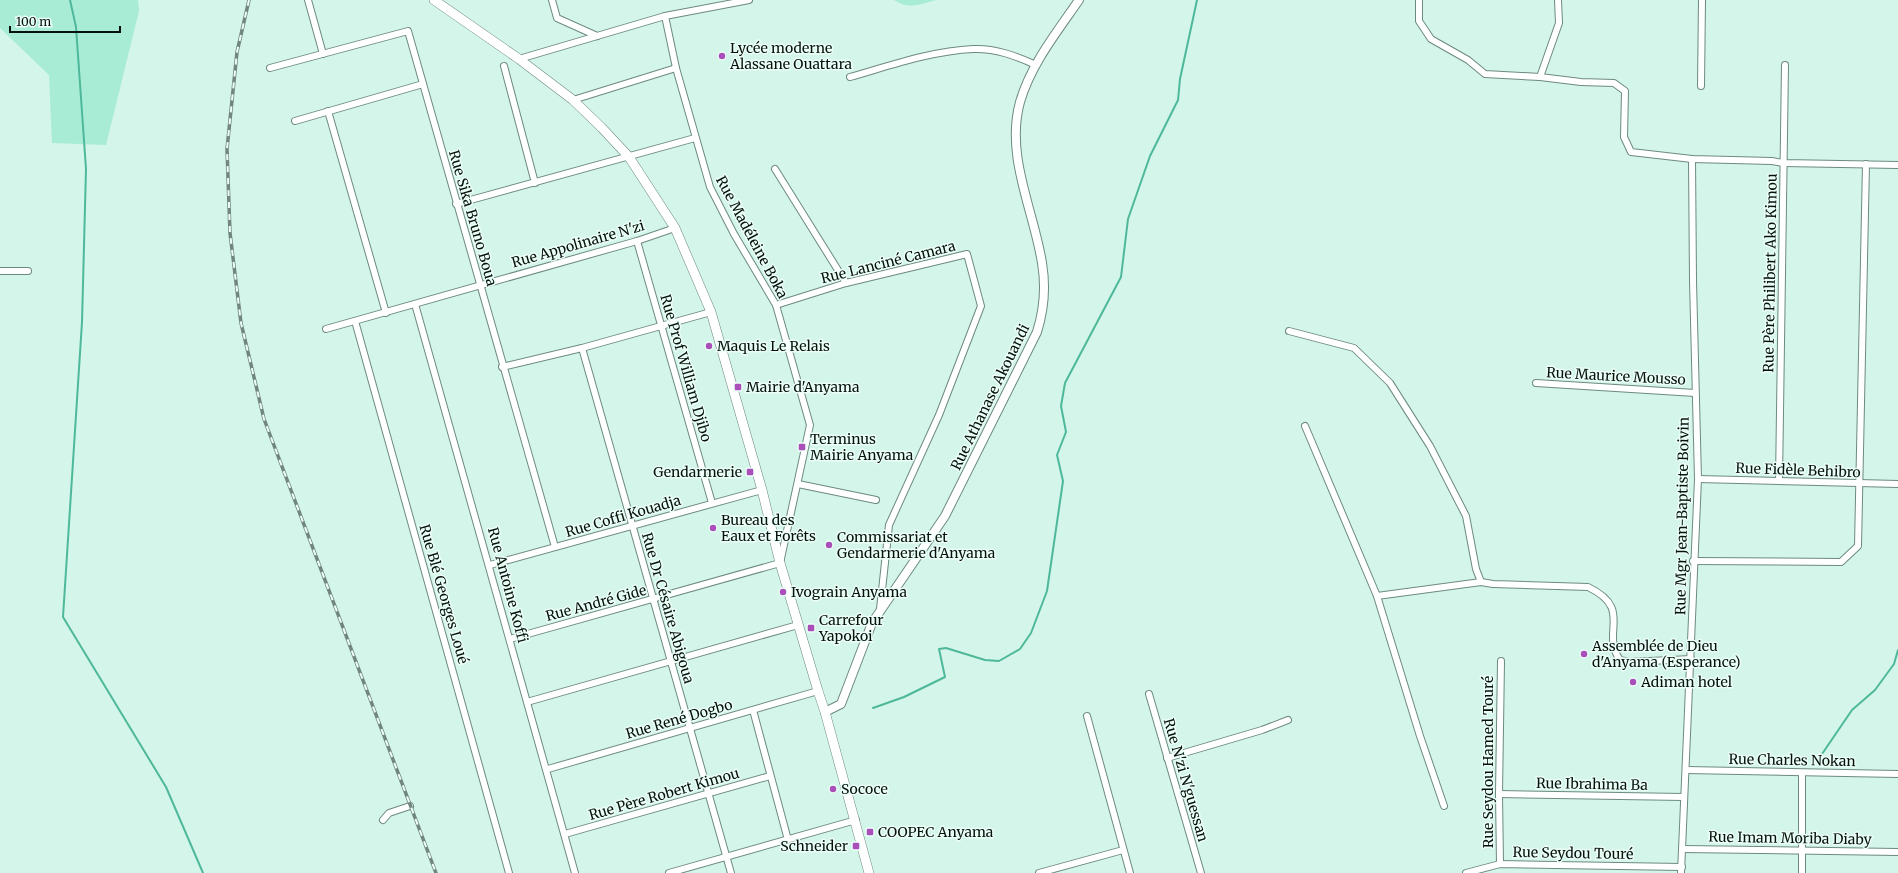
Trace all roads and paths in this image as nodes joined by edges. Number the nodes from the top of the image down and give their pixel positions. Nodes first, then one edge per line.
1 (308, 0) edge
2 (434, 0) edge
3 (552, 0) edge
4 (749, 0) edge
5 (1079, 0) edge
6 (1419, 0) edge
7 (1558, 0) edge
8 (1702, 0) edge
9 (665, 16) junction
10 (597, 36) junction
11 (323, 54) junction
12 (519, 59) junction
13 (1036, 65) junction
14 (1785, 65) dead end
15 (504, 66) dead end
16 (270, 68) dead end
17 (676, 68) junction
18 (1540, 76) junction
19 (850, 78) dead end
20 (423, 84) junction
21 (1701, 86) dead end
22 (573, 100) junction
23 (328, 111) junction
24 (295, 121) dead end
25 (695, 138) junction
26 (629, 157) junction
27 (1692, 159) junction
28 (1783, 163) junction
29 (1866, 164) junction
30 (1898, 164) edge
31 (775, 169) dead end
32 (535, 183) junction
33 (456, 204) junction
34 (675, 228) junction
35 (637, 241) junction
36 (0, 271) edge
37 (28, 271) dead end
38 (846, 283) junction
39 (481, 284) junction
40 (415, 304) junction
41 (776, 306) junction
42 (711, 312) junction
43 (386, 313) junction
44 (355, 321) junction
45 (662, 326) junction
46 (326, 329) dead end
47 (1289, 331) dead end
48 (582, 348) junction
49 (502, 367) junction
50 (1536, 383) dead end
51 (1695, 393) junction
52 (1305, 426) dead end
53 (1698, 479) junction
54 (1779, 481) junction
55 (1860, 483) junction
56 (798, 484) junction
57 (1898, 484) edge
58 (762, 490) junction
59 (876, 500) dead end
60 (712, 503) junction
61 (632, 526) junction
62 (555, 547) junction
63 (1693, 561) junction
64 (780, 563) junction
65 (490, 565) junction
66 (1481, 582) junction
67 (1377, 596) junction
68 (652, 600) junction
69 (880, 610) junction
70 (798, 624) junction
71 (510, 639) junction
72 (1691, 659) junction
73 (670, 660) junction
74 (1501, 661) dead end
75 (818, 691) junction
76 (1148, 694) dead end
77 (527, 702) junction
78 (753, 710) junction
79 (825, 712) junction
80 (1087, 716) dead end
81 (1288, 720) dead end
82 (690, 728) junction
83 (1167, 758) junction
84 (548, 769) junction
85 (1686, 770) junction
86 (1802, 773) junction
87 (1898, 774) edge
88 (770, 776) junction
89 (708, 793) junction
90 (1499, 794) junction
91 (1684, 797) junction
92 (410, 806) dead end
93 (1444, 806) dead end
94 (383, 820) dead end
95 (856, 820) junction
96 (565, 834) junction
97 (788, 840) junction
98 (1682, 849) junction
99 (1123, 850) junction
100 (1803, 850) junction
101 (1898, 852) edge
102 (727, 856) junction
103 (1500, 864) junction
104 (1557, 866) junction
105 (1682, 870) edge
106 (509, 873) edge
107 (575, 873) edge
108 (669, 873) edge
109 (731, 873) edge
110 (869, 873) edge
111 (1039, 873) edge
112 (1130, 873) edge
113 (1201, 873) edge
114 (1466, 873) edge
115 (1558, 873) edge
116 (1802, 873) edge

1 - 11 street
2 - 12 main road
3 - 10 street
4 - 9 street
5 - 13 street, Rue Athanase Akouandi
6 - 18 street
7 - 18 street
8 - 21 street
9 - 10 street
9 - 17 street, Rue Madéleine Boka
10 - 12 street
11 - 16 street, Rue Sika Bruno Boua
11 - 20 street, Rue Sika Bruno Boua
12 - 22 main road
13 - 19 street
13 - 69 street, Rue Athanase Akouandi
14 - 28 street, Rue Père Philibert Ako Kimou
15 - 32 street
17 - 22 street
17 - 25 street, Rue Madéleine Boka
18 - 27 street
20 - 23 street
20 - 33 street, Rue Sika Bruno Boua
22 - 26 main road
23 - 24 street
23 - 43 street
25 - 26 street
25 - 41 street, Rue Madéleine Boka
26 - 32 street
26 - 34 main road
27 - 28 street
27 - 51 street, Rue Mgr Jean-Baptiste Boivin
28 - 29 street
28 - 54 street, Rue Père Philibert Ako Kimou
29 - 30 street
29 - 55 street
31 - 38 street
32 - 33 street
33 - 39 street, Rue Sika Bruno Boua
34 - 35 street, Rue Appolinaire N'zi
34 - 42 main road
35 - 39 street, Rue Appolinaire N'zi
35 - 45 street, Rue Prof William Djibo
36 - 37 street
38 - 41 street, Rue Lanciné Camara
38 - 69 street, Rue Lanciné Camara
39 - 40 street, Rue Appolinaire N'zi
39 - 49 street, Rue Sika Bruno Boua
40 - 43 street, Rue Appolinaire N'zi
40 - 65 street, Rue Antoine Koffi
41 - 56 street, Rue Madéleine Boka
42 - 45 street
42 - 58 main road
43 - 44 street, Rue Appolinaire N'zi
44 - 46 street, Rue Appolinaire N'zi
44 - 106 street, Rue Blé Georges Loué
45 - 48 street
45 - 60 street, Rue Prof William Djibo
47 - 66 street
48 - 49 street
48 - 61 street, Rue Dr Césaire Abigoua
49 - 62 street, Rue Sika Bruno Boua
50 - 51 street, Rue Maurice Mousso
51 - 53 street, Rue Mgr Jean-Baptiste Boivin
52 - 67 street
53 - 54 street, Rue Fidèle Behibro
53 - 63 street, Rue Mgr Jean-Baptiste Boivin
54 - 55 street, Rue Fidèle Behibro
55 - 57 street, Rue Fidèle Behibro
55 - 63 street
56 - 59 street
56 - 64 street, Rue Madéleine Boka
58 - 60 street, Rue Coffi Kouadja
58 - 64 main road
60 - 61 street, Rue Coffi Kouadja
61 - 62 street, Rue Coffi Kouadja
61 - 68 street, Rue Dr Césaire Abigoua
62 - 65 street, Rue Coffi Kouadja
63 - 72 street, Rue Mgr Jean-Baptiste Boivin
64 - 68 street, Rue André Gide
64 - 70 main road
65 - 71 street, Rue Antoine Koffi
66 - 67 street
66 - 72 street
67 - 93 street
68 - 71 street, Rue André Gide
68 - 73 street, Rue Dr Césaire Abigoua
69 - 79 street, Rue Athanase Akouandi
70 - 73 street
70 - 75 main road
71 - 77 street, Rue Antoine Koffi
72 - 85 street, Rue Mgr Jean-Baptiste Boivin
73 - 77 street
73 - 82 street, Rue Dr Césaire Abigoua
74 - 90 street, Rue Seydou Hamed Touré
75 - 78 street, Rue René Dogbo
75 - 79 main road
76 - 83 street, Rue N'zi N'guessan
77 - 84 street, Rue Antoine Koffi
78 - 82 street, Rue René Dogbo
78 - 88 street
79 - 95 main road
80 - 99 street
81 - 83 street
82 - 84 street, Rue René Dogbo
82 - 89 street, Rue Dr Césaire Abigoua
83 - 113 street, Rue N'zi N'guessan
84 - 96 street, Rue Antoine Koffi
85 - 86 street, Rue Charles Nokan
85 - 91 street, Rue Mgr Jean-Baptiste Boivin
86 - 87 street, Rue Charles Nokan
86 - 100 street
88 - 89 street, Rue Père Robert Kimou
88 - 97 street
89 - 96 street, Rue Père Robert Kimou
89 - 102 street, Rue Dr Césaire Abigoua
90 - 91 street, Rue Ibrahima Ba
90 - 103 street, Rue Seydou Hamed Touré
91 - 98 street, Rue Mgr Jean-Baptiste Boivin
92 - 94 street
95 - 97 street
95 - 110 main road
96 - 107 street, Rue Antoine Koffi
97 - 102 street
98 - 100 street, Rue Imam Moriba Diaby
98 - 105 street, Rue Mgr Jean-Baptiste Boivin
99 - 111 street
99 - 112 street
100 - 101 street, Rue Imam Moriba Diaby
100 - 116 street
102 - 108 street
102 - 109 street, Rue Dr Césaire Abigoua
103 - 104 street, Rue Seydou Touré
103 - 114 street, Rue Seydou Touré
104 - 105 street, Rue Seydou Touré
104 - 115 street

